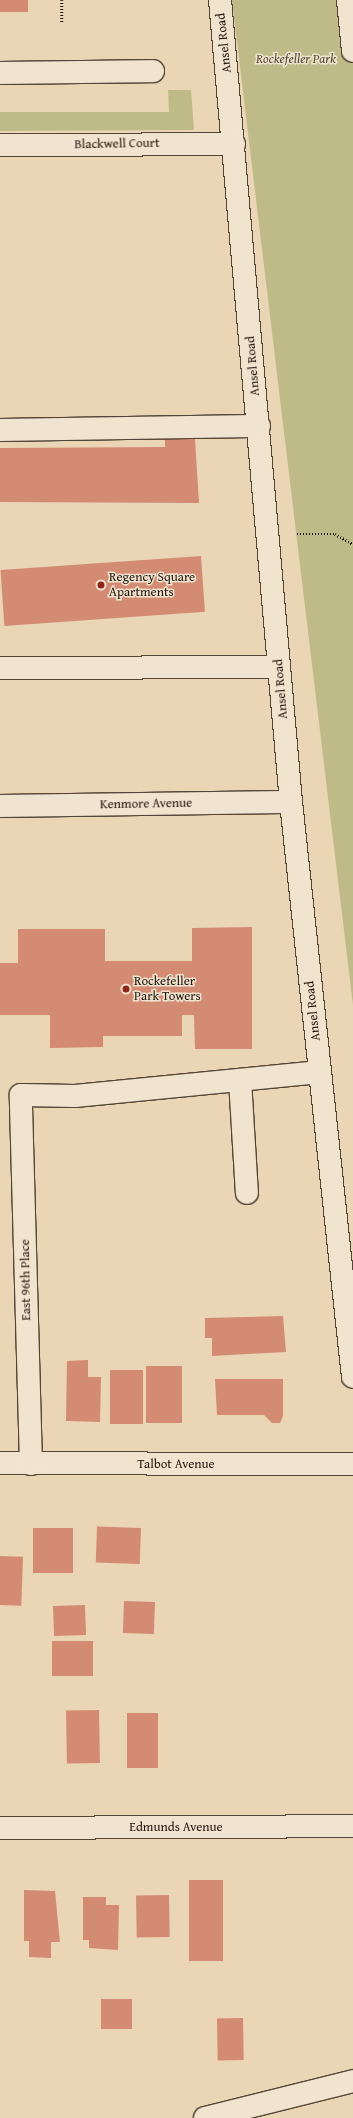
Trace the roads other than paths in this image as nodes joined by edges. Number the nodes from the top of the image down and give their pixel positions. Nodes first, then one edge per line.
1 (220, 0) edge
2 (348, 0) edge
3 (353, 51) edge
4 (153, 71) dead end
5 (0, 73) edge
6 (234, 144) junction
7 (0, 145) edge
8 (259, 426) junction
9 (0, 430) edge
10 (279, 667) junction
11 (0, 668) edge
12 (291, 802) junction
13 (0, 806) edge
14 (320, 1072) junction
15 (240, 1080) junction
16 (247, 1193) dead end
17 (353, 1377) edge
18 (0, 1464) edge
19 (31, 1464) junction
20 (353, 1464) edge
21 (353, 1826) edge
22 (0, 1828) edge
23 (353, 2081) edge
24 (205, 2118) edge

1 - 6 street, Ansel Road
2 - 3 street
4 - 5 street
6 - 7 street, Blackwell Court
6 - 8 street, Ansel Road
8 - 9 street
8 - 10 street, Ansel Road
10 - 11 street
10 - 12 street, Ansel Road
12 - 13 street, Kenmore Avenue
12 - 14 street, Ansel Road
14 - 15 street
14 - 17 street, Ansel Road
15 - 16 street
15 - 19 street, East 96th Place
18 - 19 street, Talbot Avenue
19 - 20 street, Talbot Avenue
21 - 22 street, Edmunds Avenue
23 - 24 street

